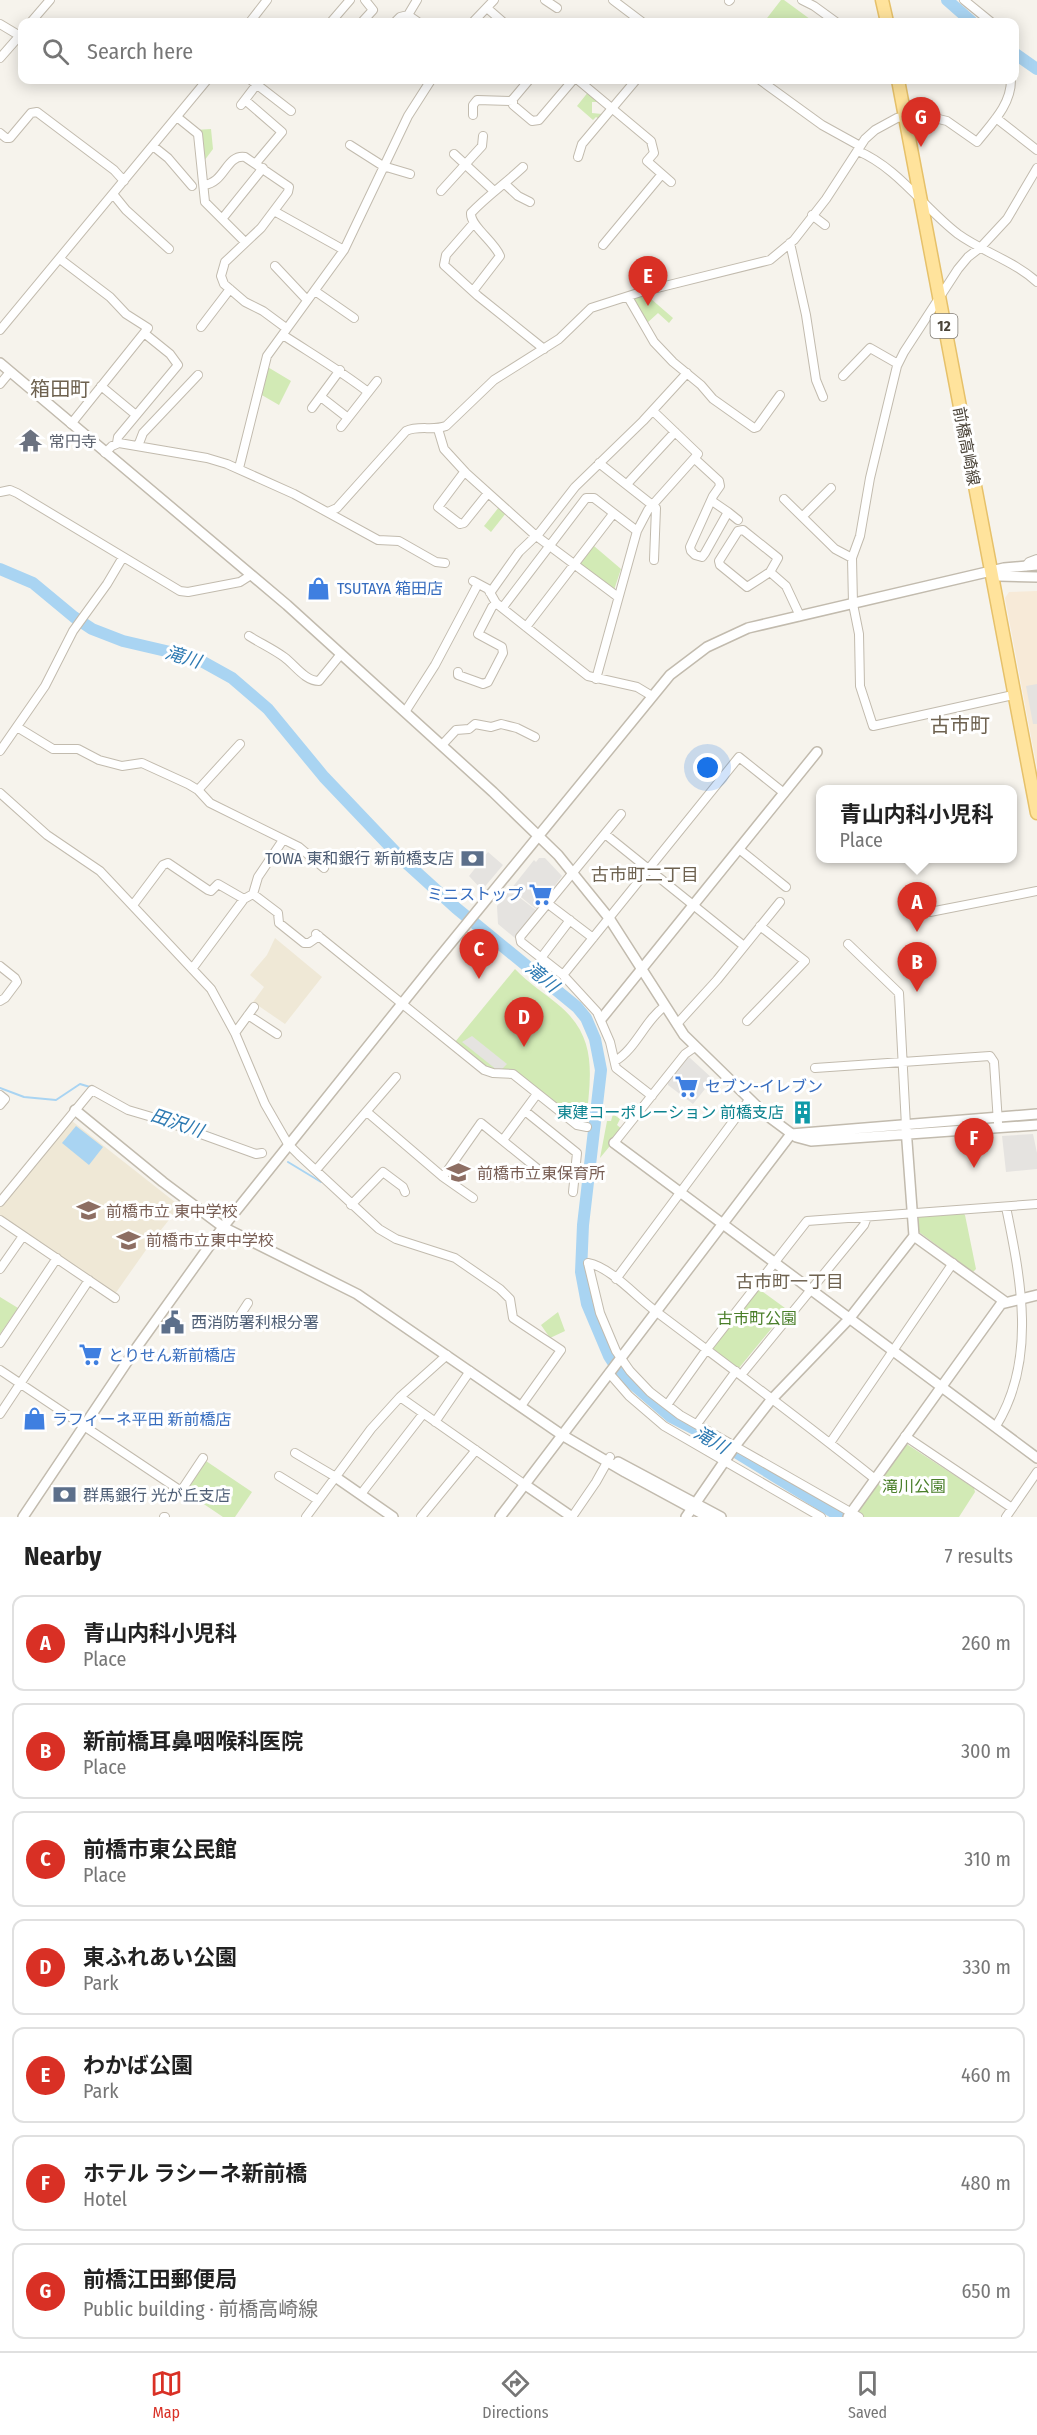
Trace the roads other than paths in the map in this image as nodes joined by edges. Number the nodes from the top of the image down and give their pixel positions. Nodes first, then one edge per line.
1 (50, 0) edge
2 (350, 0) edge
3 (365, 0) edge
4 (417, 0) edge
5 (494, 0) edge
6 (545, 0) edge
7 (614, 0) edge
8 (802, 0) edge
9 (882, 0) edge
10 (964, 0) edge
11 (264, 1) edge
12 (487, 8) junction
13 (557, 8) dead end
14 (408, 15) junction
15 (34, 18) edge
16 (253, 18) edge
17 (334, 18) edge
18 (366, 18) edge
19 (399, 18) edge
20 (412, 18) edge
21 (476, 18) edge
22 (498, 18) edge
23 (637, 18) edge
24 (830, 18) edge
25 (886, 18) edge
26 (986, 18) edge
27 (0, 24) edge
28 (18, 33) edge
29 (18, 37) edge
30 (0, 58) edge
31 (204, 84) edge
32 (253, 84) edge
33 (257, 84) edge
34 (428, 84) edge
35 (526, 84) edge
36 (570, 84) edge
37 (583, 84) edge
38 (632, 84) edge
39 (766, 84) edge
40 (899, 84) edge
41 (1010, 84) edge
42 (513, 102) junction
43 (612, 106) junction
44 (291, 111) dead end
45 (473, 115) dead end
46 (906, 116) junction
47 (177, 117) junction
48 (996, 118) junction
49 (0, 132) edge
50 (483, 136) dead end
51 (350, 144) dead end
52 (153, 146) junction
53 (859, 149) junction
54 (1037, 150) edge
55 (454, 154) dead end
56 (578, 157) dead end
57 (466, 165) junction
58 (259, 166) junction
59 (383, 166) junction
60 (523, 167) dead end
61 (1037, 168) edge
62 (410, 174) dead end
63 (662, 174) junction
64 (124, 182) junction
65 (671, 182) dead end
66 (505, 184) junction
67 (204, 185) junction
68 (192, 186) dead end
69 (441, 191) dead end
70 (494, 191) junction
71 (113, 194) junction
72 (920, 197) junction
73 (530, 202) dead end
74 (274, 211) junction
75 (812, 215) junction
76 (222, 219) junction
77 (473, 224) junction
78 (825, 225) dead end
79 (244, 242) junction
80 (790, 243) junction
81 (603, 245) dead end
82 (981, 247) junction
83 (169, 249) dead end
84 (344, 250) junction
85 (60, 259) junction
86 (275, 266) dead end
87 (1037, 282) edge
88 (230, 289) junction
89 (315, 291) junction
90 (473, 291) junction
91 (628, 297) junction
92 (939, 298) junction
93 (308, 300) junction
94 (354, 318) dead end
95 (201, 327) dead end
96 (0, 330) edge
97 (285, 331) junction
98 (144, 333) junction
99 (544, 349) junction
100 (0, 363) edge
101 (898, 364) junction
102 (340, 370) junction
103 (10, 372) junction
104 (687, 374) junction
105 (198, 375) dead end
106 (843, 376) dead end
107 (376, 381) dead end
108 (0, 384) edge
109 (101, 386) junction
110 (368, 392) junction
111 (780, 395) dead end
112 (321, 397) junction
113 (823, 397) dead end
114 (312, 408) dead end
115 (653, 411) junction
116 (136, 415) junction
117 (348, 418) junction
118 (70, 424) junction
119 (341, 427) dead end
120 (438, 429) junction
121 (675, 432) junction
122 (117, 443) junction
123 (138, 446) junction
124 (105, 453) junction
125 (695, 459) junction
126 (598, 463) junction
127 (238, 468) junction
128 (466, 473) junction
129 (627, 484) junction
130 (831, 488) dead end
131 (0, 492) edge
132 (488, 493) junction
133 (783, 499) dead end
134 (712, 501) junction
135 (653, 504) junction
136 (328, 512) junction
137 (728, 512) junction
138 (614, 514) junction
139 (803, 516) junction
140 (738, 520) dead end
141 (637, 531) junction
142 (535, 536) junction
143 (549, 546) junction
144 (123, 556) junction
145 (852, 558) junction
146 (654, 560) dead end
147 (445, 563) dead end
148 (1034, 564) edge
149 (573, 565) junction
150 (770, 572) junction
151 (990, 572) junction
152 (251, 575) junction
153 (1034, 577) edge
154 (1037, 584) edge
155 (490, 593) junction
156 (618, 597) junction
157 (853, 604) junction
158 (500, 605) junction
159 (800, 616) junction
160 (526, 627) junction
161 (249, 636) dead end
162 (341, 654) junction
163 (458, 672) dead end
164 (596, 679) junction
165 (1013, 695) junction
166 (652, 696) junction
167 (405, 712) junction
168 (17, 727) junction
169 (535, 737) dead end
170 (240, 744) dead end
171 (442, 745) junction
172 (0, 751) edge
173 (817, 752) dead end
174 (198, 790) junction
175 (0, 793) edge
176 (784, 794) junction
177 (1037, 813) edge
178 (621, 814) dead end
179 (605, 834) junction
180 (539, 836) junction
181 (283, 840) junction
182 (739, 849) junction
183 (324, 868) dead end
184 (649, 869) junction
185 (573, 872) junction
186 (786, 887) dead end
187 (1037, 891) edge
188 (253, 894) junction
189 (244, 899) junction
190 (780, 902) dead end
191 (547, 903) junction
192 (134, 905) junction
193 (694, 905) junction
194 (930, 912) dead end
195 (609, 918) junction
196 (570, 920) junction
197 (760, 926) junction
198 (593, 938) junction
199 (848, 944) dead end
200 (744, 946) junction
201 (541, 958) junction
202 (0, 966) edge
203 (642, 967) junction
204 (192, 969) junction
205 (563, 975) junction
206 (0, 1000) edge
207 (402, 1003) junction
208 (666, 1006) junction
209 (254, 1007) dead end
210 (248, 1015) junction
211 (602, 1018) junction
212 (747, 1021) dead end
213 (677, 1024) junction
214 (235, 1033) junction
215 (277, 1034) dead end
216 (695, 1047) junction
217 (615, 1061) junction
218 (902, 1062) junction
219 (815, 1068) dead end
220 (396, 1077) dead end
221 (537, 1094) junction
222 (0, 1095) edge
223 (652, 1096) junction
224 (749, 1100) junction
225 (0, 1105) edge
226 (75, 1110) junction
227 (525, 1111) junction
228 (367, 1112) junction
229 (1037, 1119) edge
230 (998, 1123) junction
231 (587, 1127) dead end
232 (906, 1129) junction
233 (791, 1134) junction
234 (503, 1140) junction
235 (614, 1143) joint
236 (288, 1144) junction
237 (262, 1153) dead end
238 (316, 1170) junction
239 (538, 1175) dead end
240 (443, 1177) junction
241 (405, 1192) dead end
242 (573, 1192) dead end
243 (682, 1192) junction
244 (473, 1198) dead end
245 (0, 1202) edge
246 (1037, 1204) edge
247 (351, 1205) junction
248 (1006, 1207) junction
249 (912, 1213) junction
250 (867, 1217) junction
251 (0, 1220) edge
252 (723, 1224) junction
253 (223, 1227) junction
254 (22, 1236) junction
255 (914, 1236) junction
256 (57, 1258) junction
257 (775, 1262) junction
258 (953, 1263) junction
259 (0, 1269) edge
260 (616, 1279) junction
261 (89, 1280) junction
262 (811, 1289) junction
263 (1037, 1295) edge
264 (1024, 1297) junction
265 (115, 1298) dead end
266 (1004, 1301) junction
267 (248, 1303) dead end
268 (656, 1312) junction
269 (849, 1319) junction
270 (235, 1323) dead end
271 (0, 1343) edge
272 (707, 1349) junction
273 (894, 1351) junction
274 (447, 1354) junction
275 (620, 1359) junction
276 (0, 1370) edge
277 (470, 1371) junction
278 (610, 1372) junction
279 (738, 1373) junction
280 (20, 1383) junction
281 (940, 1387) junction
282 (400, 1397) junction
283 (771, 1400) junction
284 (667, 1405) junction
285 (521, 1406) junction
286 (0, 1414) edge
287 (423, 1414) junction
288 (435, 1422) junction
289 (696, 1424) junction
290 (996, 1426) junction
291 (84, 1427) junction
292 (562, 1435) junction
293 (905, 1436) junction
294 (830, 1443) junction
295 (735, 1447) junction
296 (476, 1450) junction
297 (295, 1453) dead end
298 (203, 1458) dead end
299 (1037, 1458) edge
300 (608, 1459) junction
301 (725, 1461) junction
302 (1037, 1472) edge
303 (279, 1476) dead end
304 (334, 1476) junction
305 (875, 1479) junction
306 (524, 1484) junction
307 (361, 1494) junction
308 (318, 1500) junction
309 (1012, 1508) junction
310 (692, 1510) edge
311 (852, 1516) edge
312 (23, 1517) edge
313 (306, 1517) edge
314 (393, 1517) edge
315 (421, 1517) edge
316 (500, 1517) edge
317 (572, 1517) edge
318 (708, 1517) edge
319 (721, 1517) edge
320 (821, 1517) edge
321 (1006, 1517) edge

1 - 15 street
2 - 17 street
3 - 18 street
4 - 14 street
5 - 12 street
6 - 13 street
7 - 23 street
8 - 24 street
9 - 25 main road
10 - 26 street
11 - 16 street
12 - 21 street
12 - 22 street
14 - 19 street
14 - 20 street
27 - 28 street
29 - 30 street
31 - 47 street
32 - 58 street
33 - 44 street
34 - 59 street
35 - 42 street
36 - 42 street
37 - 43 street
38 - 43 street
39 - 53 street
40 - 46 main road, 前橋高崎線 / 12
41 - 48 street
42 - 45 street
43 - 56 street
43 - 63 street
46 - 48 street
46 - 53 street
46 - 72 main road, 前橋高崎線 / 12
47 - 52 street
47 - 67 street
48 - 54 street
49 - 64 street
50 - 57 street
51 - 59 street
52 - 64 street
52 - 68 street
53 - 72 street
53 - 75 street
55 - 57 street
57 - 69 street
57 - 70 street
58 - 67 street
58 - 74 street
58 - 76 street
59 - 62 street
59 - 84 street
60 - 66 street
61 - 82 street
63 - 65 street
63 - 81 street
64 - 71 street
66 - 70 street
66 - 73 street
67 - 76 street
70 - 77 street
71 - 83 street
71 - 85 street
72 - 82 street
72 - 92 main road, 前橋高崎線 / 12
74 - 79 street
74 - 84 street
75 - 78 street
75 - 80 street
76 - 79 street
77 - 90 street
77 - 90 street
79 - 88 street
80 - 91 street
80 - 113 street
82 - 87 street
82 - 92 street
84 - 89 street
85 - 96 street
85 - 98 street
86 - 93 street
88 - 95 street
88 - 97 street
89 - 93 street
89 - 94 street
90 - 99 street
91 - 99 street
91 - 104 street
92 - 101 street
92 - 151 main road, 前橋高崎線 / 12
93 - 97 street
97 - 102 street
97 - 127 street
98 - 109 street
98 - 116 street
99 - 120 street
100 - 103 street
101 - 106 street
101 - 145 street
102 - 110 street
102 - 112 street
103 - 108 street
103 - 118 street
104 - 111 street
104 - 115 street
105 - 123 street
107 - 110 street
109 - 116 street
109 - 118 street
110 - 117 street
112 - 114 street
112 - 117 street
115 - 121 street
115 - 126 street
116 - 122 street
117 - 119 street
118 - 124 street
120 - 128 street
120 - 136 street
121 - 125 street
121 - 129 street
122 - 123 street
122 - 124 street
123 - 127 street
124 - 152 street
125 - 134 street
125 - 135 street
126 - 129 street
126 - 142 street
127 - 136 street
128 - 132 street
128 - 132 street
129 - 135 street
130 - 139 street
131 - 144 street
132 - 142 street
133 - 139 street
134 - 137 street
134 - 137 street
135 - 141 street
135 - 146 street
136 - 147 street
137 - 140 street
138 - 141 street
138 - 143 street
138 - 149 street
139 - 145 street
141 - 156 street
142 - 143 street
142 - 155 street
143 - 149 street
143 - 158 street
144 - 152 street
144 - 168 street
145 - 157 street
148 - 151 street
149 - 156 street
149 - 160 street
150 - 150 street
150 - 159 street
151 - 153 street
151 - 157 street
151 - 165 main road, 前橋高崎線 / 12
152 - 162 street
153 - 154 street
155 - 158 street
155 - 167 street
156 - 164 street
157 - 159 street
157 - 165 street
158 - 160 street
158 - 163 street
159 - 166 street
160 - 164 street
161 - 162 street
162 - 167 street
164 - 166 street
165 - 177 main road, 前橋高崎線 / 12
166 - 180 street
167 - 171 street
168 - 172 street
168 - 174 street
169 - 171 street
170 - 174 street
171 - 180 street
173 - 176 street
174 - 181 street
175 - 192 street
176 - 182 street
176 - 184 street
178 - 179 street
179 - 184 street
179 - 185 street
180 - 185 street
180 - 207 street
181 - 183 street
181 - 188 street
182 - 186 street
182 - 193 street
184 - 193 street
184 - 195 street
185 - 191 street
185 - 195 street
187 - 194 street
188 - 189 street
188 - 207 street
189 - 192 street
189 - 204 street
190 - 197 street
191 - 196 street
191 - 201 street
192 - 204 street
193 - 200 street
193 - 203 street
195 - 198 street
195 - 203 street
196 - 198 street
196 - 201 street
197 - 200 street
197 - 212 street
198 - 205 street
199 - 218 street
200 - 213 street
201 - 205 street
202 - 206 street
203 - 208 street
203 - 211 street
204 - 214 street
205 - 211 street
207 - 221 street
207 - 236 street
208 - 213 street
208 - 217 street
209 - 210 street
210 - 214 street
210 - 215 street
211 - 217 street
213 - 216 street
214 - 236 street
216 - 223 street
216 - 224 street
217 - 223 street
218 - 219 street
218 - 230 street
218 - 232 street
220 - 228 street
221 - 227 street
221 - 231 street
222 - 225 street
223 - 235 street
224 - 233 street
224 - 243 street
226 - 237 street
226 - 245 street
226 - 253 street
227 - 234 street
227 - 242 street
228 - 238 street
228 - 240 street
229 - 230 street
230 - 232 street
232 - 233 street
232 - 249 street
233 - 252 street
234 - 239 street
234 - 240 street
235 - 243 street
236 - 238 street
236 - 253 street
238 - 247 street
240 - 244 street
241 - 247 street
243 - 252 street
243 - 260 street
246 - 248 street
247 - 285 street
248 - 249 street
248 - 264 street
249 - 250 street
249 - 255 street
250 - 257 street
250 - 262 street
251 - 254 street
252 - 257 street
252 - 268 street
253 - 274 street
253 - 291 street
254 - 256 street
254 - 259 street
255 - 258 street
255 - 269 street
256 - 261 street
256 - 271 street
257 - 262 street
257 - 272 street
258 - 266 street
258 - 273 street
260 - 268 street
260 - 275 street
261 - 265 street
261 - 280 street
262 - 269 street
262 - 279 street
263 - 264 street
264 - 266 street
264 - 290 street
266 - 281 street
267 - 270 street
268 - 272 street
268 - 275 street
269 - 273 street
269 - 283 street
272 - 279 street
272 - 284 street
273 - 281 street
273 - 294 street
274 - 277 street
274 - 282 street
275 - 278 street
275 - 284 street
276 - 280 street
277 - 285 street
277 - 288 street
278 - 292 street
278 - 301 street
279 - 283 street
279 - 289 street
280 - 286 street
280 - 291 street
281 - 290 street
281 - 293 street
282 - 287 street
282 - 304 street
283 - 294 street
283 - 295 street
284 - 289 street
285 - 292 street
287 - 288 street
287 - 307 street
288 - 296 street
289 - 295 street
290 - 299 street
291 - 298 street
291 - 312 street
292 - 300 street
292 - 306 street
293 - 305 street
293 - 309 street
294 - 305 street
295 - 301 street
295 - 311 street
296 - 306 street
296 - 315 street
297 - 304 street
300 - 310 street
300 - 317 street
301 - 310 street
301 - 320 street
302 - 309 street
303 - 308 street
304 - 307 street
304 - 308 street
305 - 311 street
306 - 316 street
306 - 317 street
307 - 314 street
308 - 313 street
309 - 321 street
310 - 318 street
310 - 319 street

